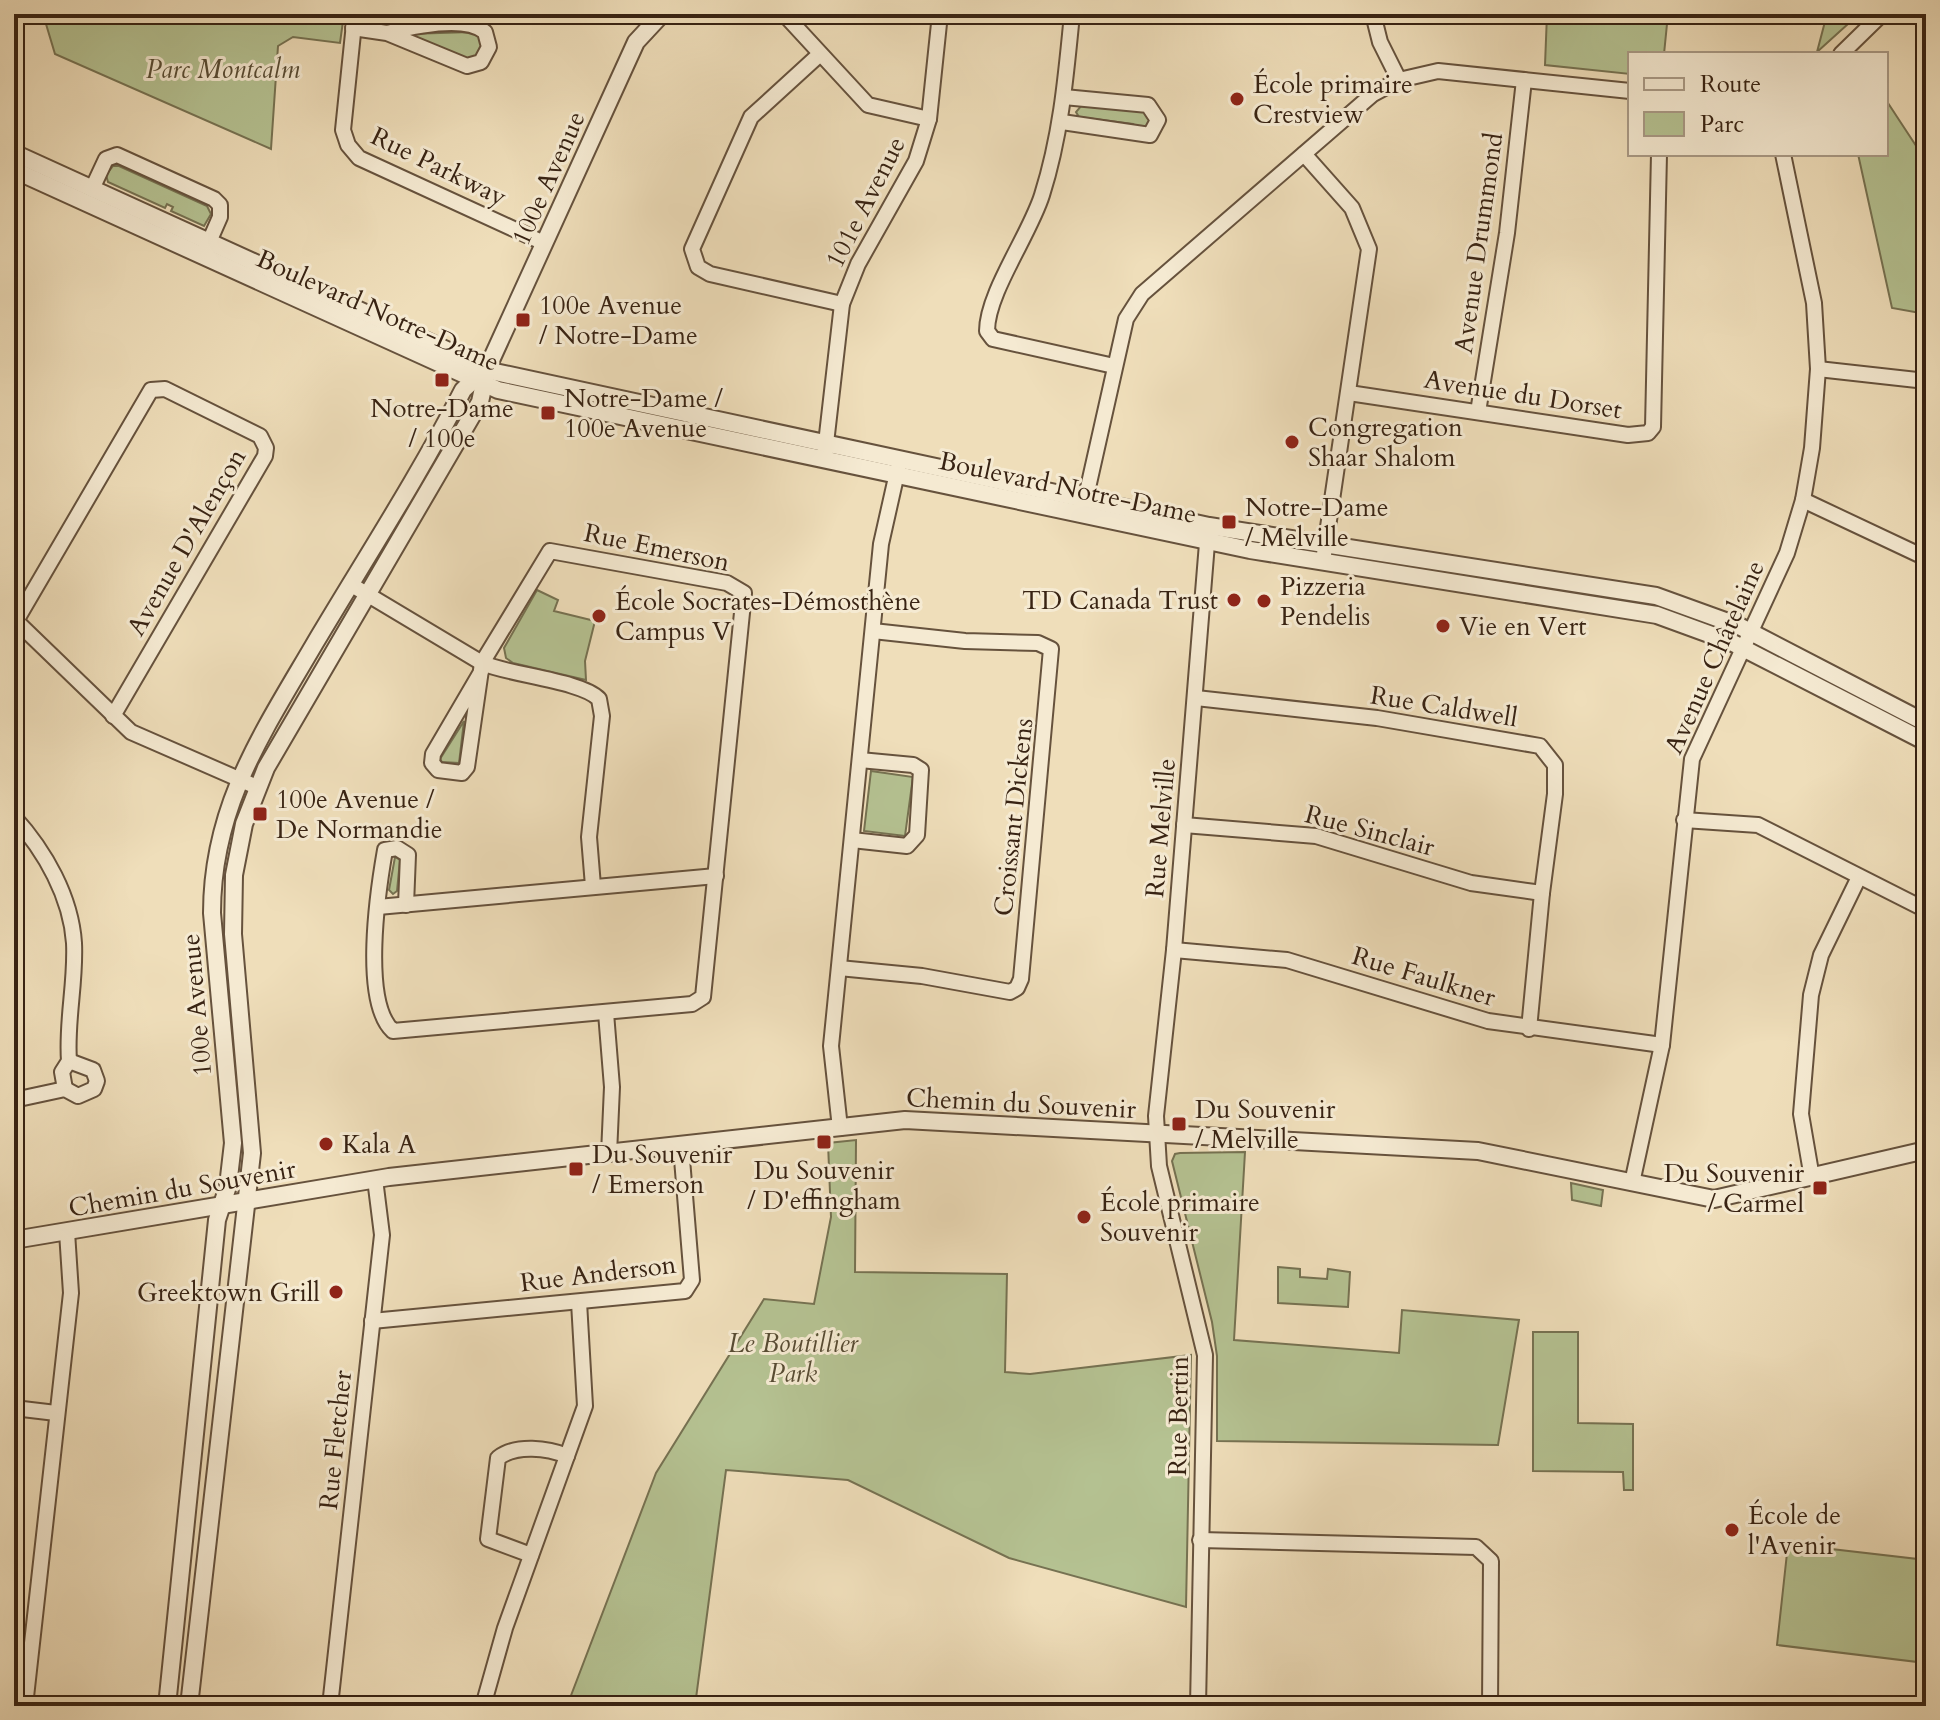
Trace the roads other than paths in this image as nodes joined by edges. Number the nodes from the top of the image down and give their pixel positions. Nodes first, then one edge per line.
1 (784, 14) edge
2 (940, 14) edge
3 (1072, 14) edge
4 (1373, 14) edge
5 (1882, 14) edge
6 (653, 17) edge
7 (354, 21) edge
8 (387, 33) junction
9 (1843, 52) edge
10 (820, 54) junction
11 (1399, 80) junction
12 (1524, 80) junction
13 (1628, 91) edge
14 (1064, 97) junction
15 (929, 119) junction
16 (1062, 122) junction
17 (14, 153) edge
18 (1304, 154) junction
19 (1659, 156) edge
20 (1783, 156) edge
21 (14, 170) edge
22 (92, 189) junction
23 (544, 243) junction
24 (205, 250) junction
25 (842, 304) junction
26 (1114, 366) junction
27 (1818, 369) junction
28 (482, 378) junction
29 (1926, 381) edge
30 (1349, 393) junction
31 (1478, 412) junction
32 (825, 451) junction
33 (898, 467) junction
34 (1803, 500) junction
35 (1084, 507) junction
36 (1208, 534) junction
37 (1324, 553) junction
38 (1924, 554) edge
39 (350, 584) junction
40 (367, 595) junction
41 (15, 620) edge
42 (873, 631) junction
43 (1751, 632) junction
44 (1743, 649) junction
45 (481, 668) junction
46 (1196, 698) junction
47 (113, 716) junction
48 (1926, 723) edge
49 (1926, 742) edge
50 (860, 760) junction
51 (238, 779) junction
52 (257, 787) junction
53 (14, 817) edge
54 (1684, 820) junction
55 (1184, 825) junction
56 (852, 840) junction
57 (716, 876) junction
58 (1859, 877) junction
59 (593, 886) junction
60 (1542, 893) junction
61 (406, 905) junction
62 (378, 907) junction
63 (1926, 910) edge
64 (1174, 950) junction
65 (839, 968) junction
66 (606, 1013) junction
67 (1529, 1029) junction
68 (1662, 1045) junction
69 (69, 1061) junction
70 (65, 1089) junction
71 (14, 1100) edge
72 (840, 1128) junction
73 (1156, 1133) junction
74 (681, 1147) junction
75 (1926, 1150) edge
76 (609, 1154) junction
77 (1812, 1178) junction
78 (375, 1179) junction
79 (1632, 1183) junction
80 (246, 1202) junction
81 (221, 1207) junction
82 (67, 1232) junction
83 (14, 1240) edge
84 (579, 1302) junction
85 (372, 1321) junction
86 (14, 1408) edge
87 (56, 1413) junction
88 (567, 1456) junction
89 (1200, 1540) junction
90 (531, 1555) junction
91 (25, 1706) edge
92 (167, 1706) edge
93 (189, 1706) edge
94 (330, 1706) edge
95 (483, 1706) edge
96 (1198, 1706) edge
97 (1490, 1706) edge

1 - 10 street
2 - 15 street, 101e Avenue
3 - 14 street
4 - 11 street
5 - 9 street
6 - 23 street, 100e Avenue
7 - 8 street
7 - 23 street, Rue Parkway
8 - 8 street
10 - 15 street
10 - 25 street
11 - 12 street
11 - 18 street
12 - 13 street
12 - 31 street, Avenue Drummond
14 - 16 street
14 - 16 street
15 - 25 street, 101e Avenue
16 - 26 street
17 - 22 street, Boulevard Notre-Dame
18 - 26 street
18 - 30 street
19 - 31 street, Avenue du Dorset
20 - 27 street, Avenue Châtelaine
21 - 24 street, Boulevard Notre-Dame
22 - 24 street, Boulevard Notre-Dame
22 - 24 street
23 - 28 street, 100e Avenue
24 - 28 street, Boulevard Notre-Dame
25 - 32 street, 101e Avenue
26 - 35 street
27 - 29 street
27 - 34 street, Avenue Châtelaine
28 - 32 street, Boulevard Notre-Dame
28 - 39 street, 100e Avenue
28 - 40 street, 100e Avenue
30 - 31 street, Avenue du Dorset
30 - 37 street
32 - 33 street, Boulevard Notre-Dame
33 - 35 street, Boulevard Notre-Dame
33 - 42 street
34 - 38 street
34 - 43 street, Avenue Châtelaine
35 - 36 street, Boulevard Notre-Dame
36 - 37 street, Boulevard Notre-Dame
36 - 46 street, Rue Melville
37 - 43 street, Boulevard Notre-Dame
37 - 44 street, Boulevard Notre-Dame
39 - 40 street
39 - 51 street, 100e Avenue
40 - 45 street
40 - 52 street, 100e Avenue
41 - 47 street
41 - 47 street, Avenue D'Alençon
42 - 50 street
42 - 65 street, Croissant Dickens
43 - 44 street, Avenue Châtelaine
43 - 48 street, Boulevard Notre-Dame
44 - 49 street, Boulevard Notre-Dame
44 - 54 street, Avenue Châtelaine
45 - 45 street
45 - 57 street, Rue Emerson
45 - 59 street
46 - 55 street, Rue Melville
46 - 60 street, Rue Caldwell
47 - 51 street
50 - 56 street
50 - 56 street
51 - 52 street
51 - 81 street, 100e Avenue
52 - 80 street, 100e Avenue
53 - 69 street
54 - 58 street
54 - 68 street, Avenue Châtelaine
55 - 60 street, Rue Sinclair
55 - 64 street, Rue Melville
56 - 65 street
57 - 59 street
57 - 66 street, Rue Emerson
58 - 63 street
58 - 77 street
59 - 61 street
60 - 67 street, Rue Caldwell
61 - 62 street
61 - 62 street, Rue Emerson
62 - 66 street, Rue Emerson
64 - 67 street, Rue Faulkner
64 - 73 street, Rue Melville
65 - 72 street
66 - 76 street
67 - 68 street, Rue Faulkner
68 - 79 street, Avenue Châtelaine
69 - 70 street
69 - 70 street
70 - 71 street
72 - 73 street, Chemin du Souvenir
72 - 74 street, Chemin du Souvenir
73 - 79 street, Chemin du Souvenir
73 - 89 street, Rue Bertin
74 - 76 street, Chemin du Souvenir
74 - 84 street, Rue Anderson
75 - 77 street, Chemin du Souvenir
76 - 78 street, Chemin du Souvenir
77 - 79 street, Chemin du Souvenir
78 - 80 street, Chemin du Souvenir
78 - 85 street, Rue Fletcher
80 - 81 street, Chemin du Souvenir
80 - 93 street, 100e Avenue
81 - 82 street, Chemin du Souvenir
81 - 92 street, 100e Avenue
82 - 83 street, Chemin du Souvenir
82 - 87 street
84 - 85 street, Rue Anderson
84 - 88 street
85 - 94 street, Rue Fletcher
86 - 87 street
87 - 91 street
88 - 90 street
88 - 90 street
89 - 96 street, Rue Bertin
89 - 97 street
90 - 95 street

